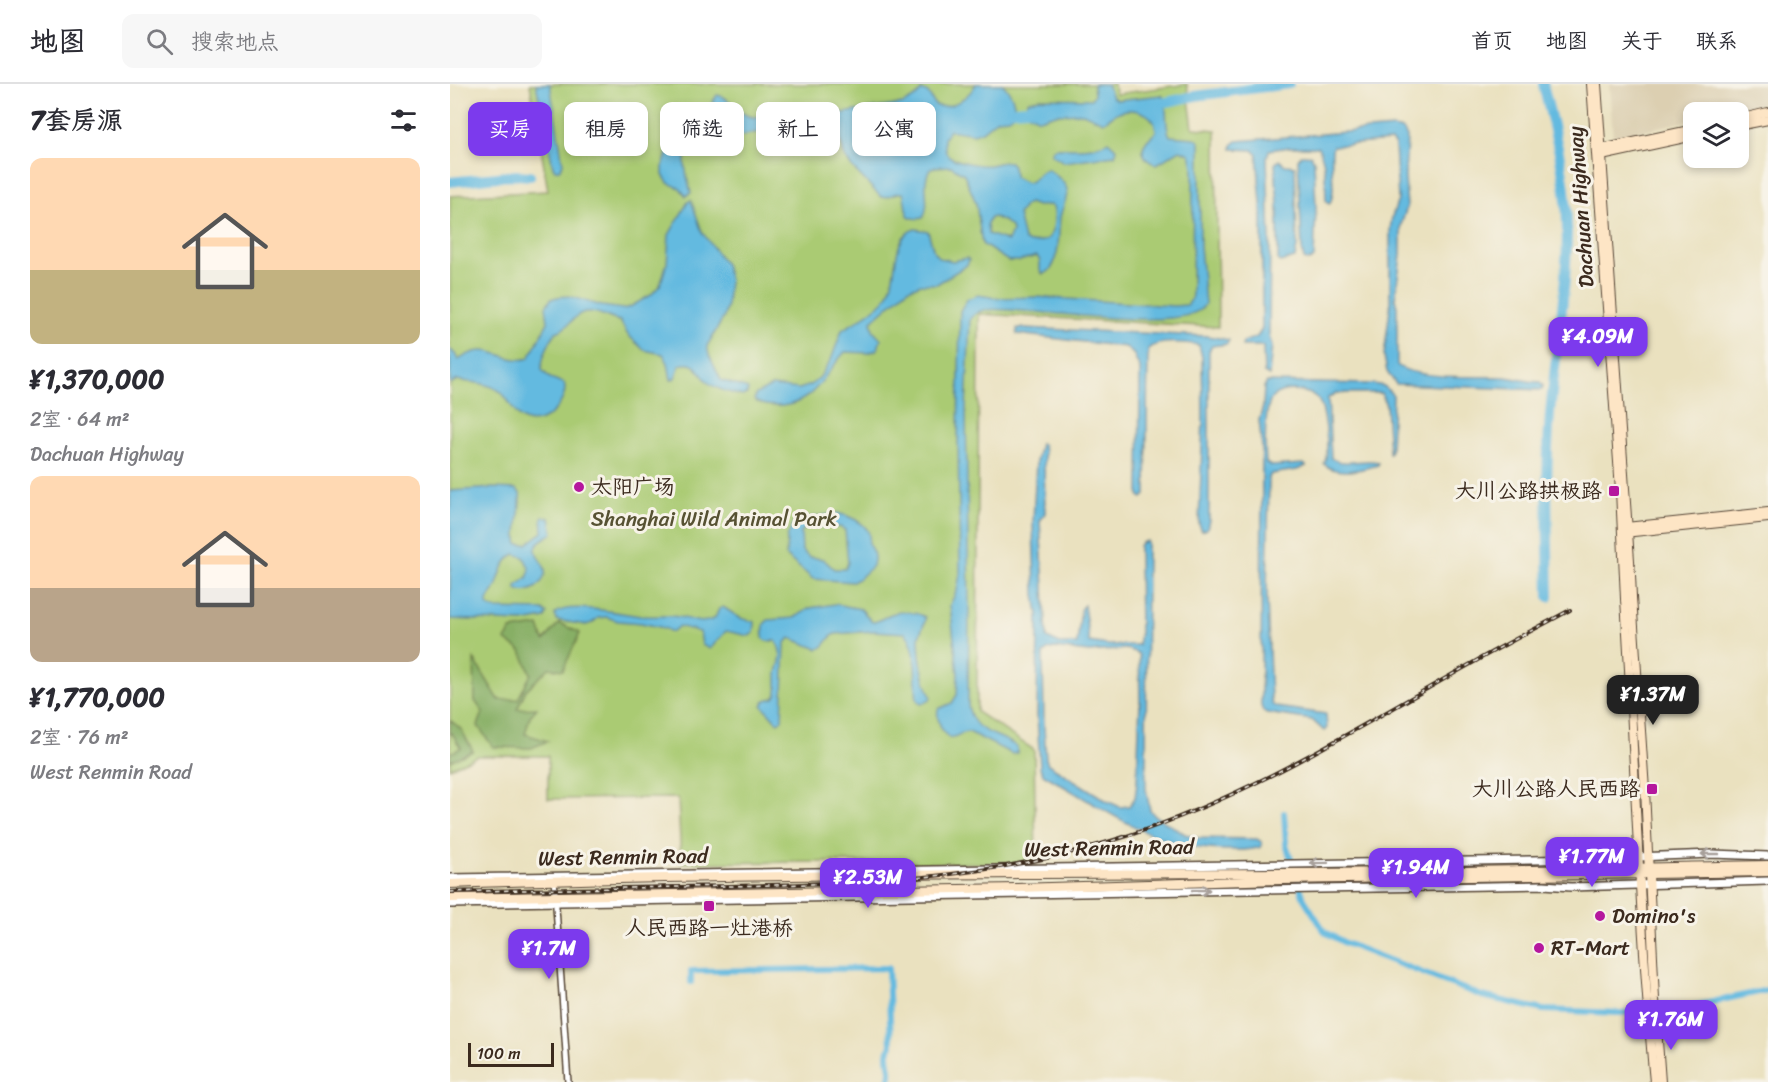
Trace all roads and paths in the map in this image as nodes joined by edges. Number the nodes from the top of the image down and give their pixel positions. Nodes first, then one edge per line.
1 (1591, 84) edge
2 (1598, 84) edge
3 (1768, 112) edge
4 (1749, 116) edge
5 (1768, 120) edge
6 (1749, 124) edge
7 (1683, 132) edge
8 (1683, 138) edge
9 (1598, 153) junction
10 (1768, 512) edge
11 (1768, 518) edge
12 (1626, 530) junction
13 (1732, 856) junction
14 (1768, 856) edge
15 (1643, 857) junction
16 (1768, 864) edge
17 (1644, 871) junction
18 (1768, 872) edge
19 (1282, 876) junction
20 (450, 878) edge
21 (554, 878) junction
22 (1768, 882) edge
23 (450, 884) edge
24 (1645, 885) junction
25 (450, 898) edge
26 (555, 899) junction
27 (450, 904) edge
28 (1652, 1022) junction
29 (568, 1082) edge
30 (1654, 1082) edge
31 (1661, 1082) edge

1 - 9 main road, Dachuan Highway
2 - 9 main road, Dachuan Highway
3 - 4 main road
5 - 6 main road
7 - 9 main road
8 - 9 main road
9 - 12 main road, Dachuan Highway
10 - 12 main road
11 - 12 main road
12 - 15 main road, Dachuan Highway, bridge
13 - 14 street, West Renmin Road
13 -> 15 street, West Renmin Road
13 - 16 street
15 - 17 main road, Dachuan Highway
15 -> 21 street, West Renmin Road
16 - 17 main road, West Renmin Road
17 - 18 main road, West Renmin Road
17 - 19 main road, West Renmin Road
17 - 24 main road, Dachuan Highway
19 - 21 main road, West Renmin Road
19 - 26 main road, West Renmin Road
20 - 21 street, West Renmin Road
21 - 23 main road, West Renmin Road
21 - 26 street
22 - 24 street, West Renmin Road
26 -> 24 street, West Renmin Road
24 - 28 main road, Dachuan Highway
25 - 26 main road, West Renmin Road
26 - 27 street, West Renmin Road
26 - 29 street
28 - 30 main road, Dachuan Highway
28 - 31 main road, Dachuan Highway

